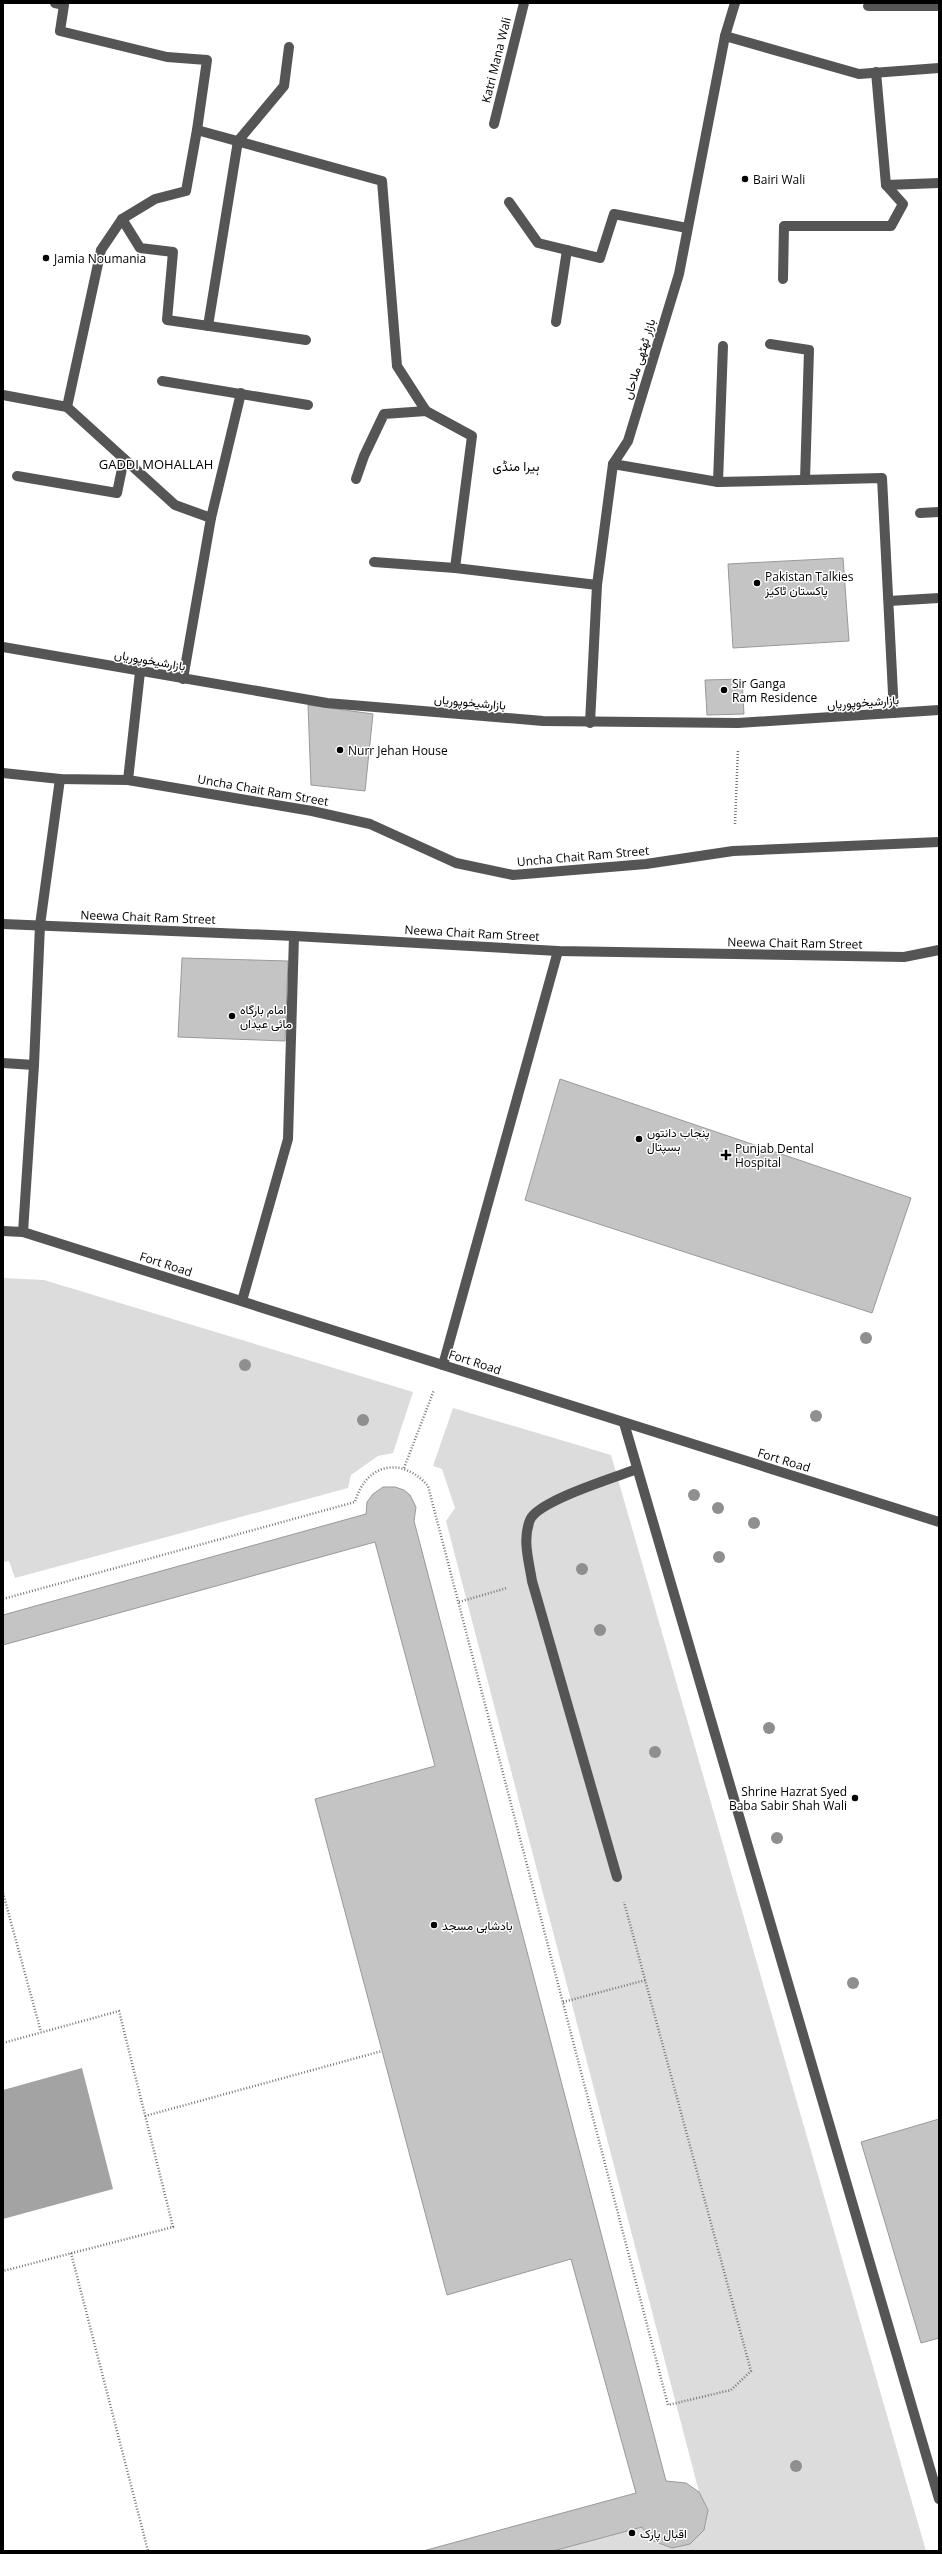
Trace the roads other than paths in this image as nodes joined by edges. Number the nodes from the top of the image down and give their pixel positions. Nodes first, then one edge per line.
1 (524, 3) edge
2 (735, 3) edge
3 (61, 4) edge
4 (868, 6) dead end
5 (939, 6) edge
6 (725, 36) junction
7 (289, 47) dead end
8 (939, 68) edge
9 (876, 72) junction
10 (494, 124) dead end
11 (197, 130) junction
12 (238, 140) junction
13 (939, 183) edge
14 (886, 185) junction
15 (509, 202) dead end
16 (122, 219) junction
17 (687, 228) junction
18 (567, 250) junction
19 (783, 279) dead end
20 (556, 322) dead end
21 (208, 326) junction
22 (306, 340) dead end
23 (770, 344) dead end
24 (723, 346) dead end
25 (162, 381) dead end
26 (241, 393) junction
27 (3, 395) edge
28 (308, 405) dead end
29 (67, 408) junction
30 (426, 411) junction
31 (124, 459) junction
32 (613, 464) junction
33 (17, 476) dead end
34 (356, 479) dead end
35 (805, 480) junction
36 (718, 482) junction
37 (939, 512) edge
38 (920, 513) dead end
39 (211, 518) junction
40 (374, 562) dead end
41 (456, 568) junction
42 (597, 585) junction
43 (939, 598) edge
44 (888, 601) junction
45 (3, 647) edge
46 (140, 672) junction
47 (183, 679) junction
48 (939, 710) edge
49 (894, 713) junction
50 (590, 723) junction
51 (3, 773) edge
52 (60, 779) junction
53 (128, 780) junction
54 (939, 842) edge
55 (3, 924) edge
56 (40, 925) junction
57 (294, 936) junction
58 (939, 950) edge
59 (558, 951) junction
60 (3, 1063) edge
61 (34, 1065) junction
62 (3, 1231) edge
63 (23, 1232) junction
64 (242, 1302) junction
65 (443, 1365) junction
66 (624, 1423) junction
67 (637, 1469) junction
68 (939, 1522) edge
69 (617, 1877) road end
70 (939, 2499) edge

1 - 10 street, Katri Mana Wali
2 - 6 street, بازار ٹھٹھی ملاحاں
3 - 11 street
4 - 5 street
6 - 9 street
6 - 17 street, بازار ٹھٹھی ملاحاں
7 - 12 street
8 - 9 street
9 - 14 street
11 - 12 street
11 - 16 street
12 - 21 street
12 - 30 street
13 - 14 street
14 - 19 street
15 - 18 street
16 - 21 street
16 - 29 street
17 - 18 street
17 - 32 street, بازار ٹھٹھی ملاحاں
18 - 20 street
21 - 22 street
23 - 35 street
24 - 36 street
25 - 26 street
26 - 28 street
26 - 39 street
27 - 29 street
29 - 31 street
30 - 34 street
30 - 41 street
31 - 33 street
31 - 39 street
32 - 36 street
32 - 42 street, بازار ٹھٹھی ملاحاں
35 - 36 street
35 - 44 street
37 - 38 street
39 - 47 street
40 - 41 street
41 - 42 street
42 - 50 street, بازار ٹھٹھی ملاحاں
43 - 44 street
44 - 49 street
45 - 46 street, بازارشیخوپوریاں
46 - 47 street, بازارشیخوپوریاں
46 - 53 street
47 - 50 street, بازارشیخوپوریاں
48 - 49 street, بازارشیخوپوریاں
49 - 50 street, بازارشیخوپوریاں
51 - 52 street, Uncha Chait Ram Street
52 - 53 street, Uncha Chait Ram Street
52 - 56 street
53 - 54 street, Uncha Chait Ram Street
55 - 56 street, Neewa Chait Ram Street
56 - 57 street, Neewa Chait Ram Street
56 - 61 street
57 - 59 street, Neewa Chait Ram Street
57 - 64 street
58 - 59 street, Neewa Chait Ram Street
59 - 65 street
60 - 61 street
61 - 63 street
62 - 63 street, Fort Road
63 - 64 street, Fort Road
64 - 65 street, Fort Road
65 - 66 street, Fort Road
66 - 67 street
66 - 68 street, Fort Road
67 - 69 street
67 - 70 street

